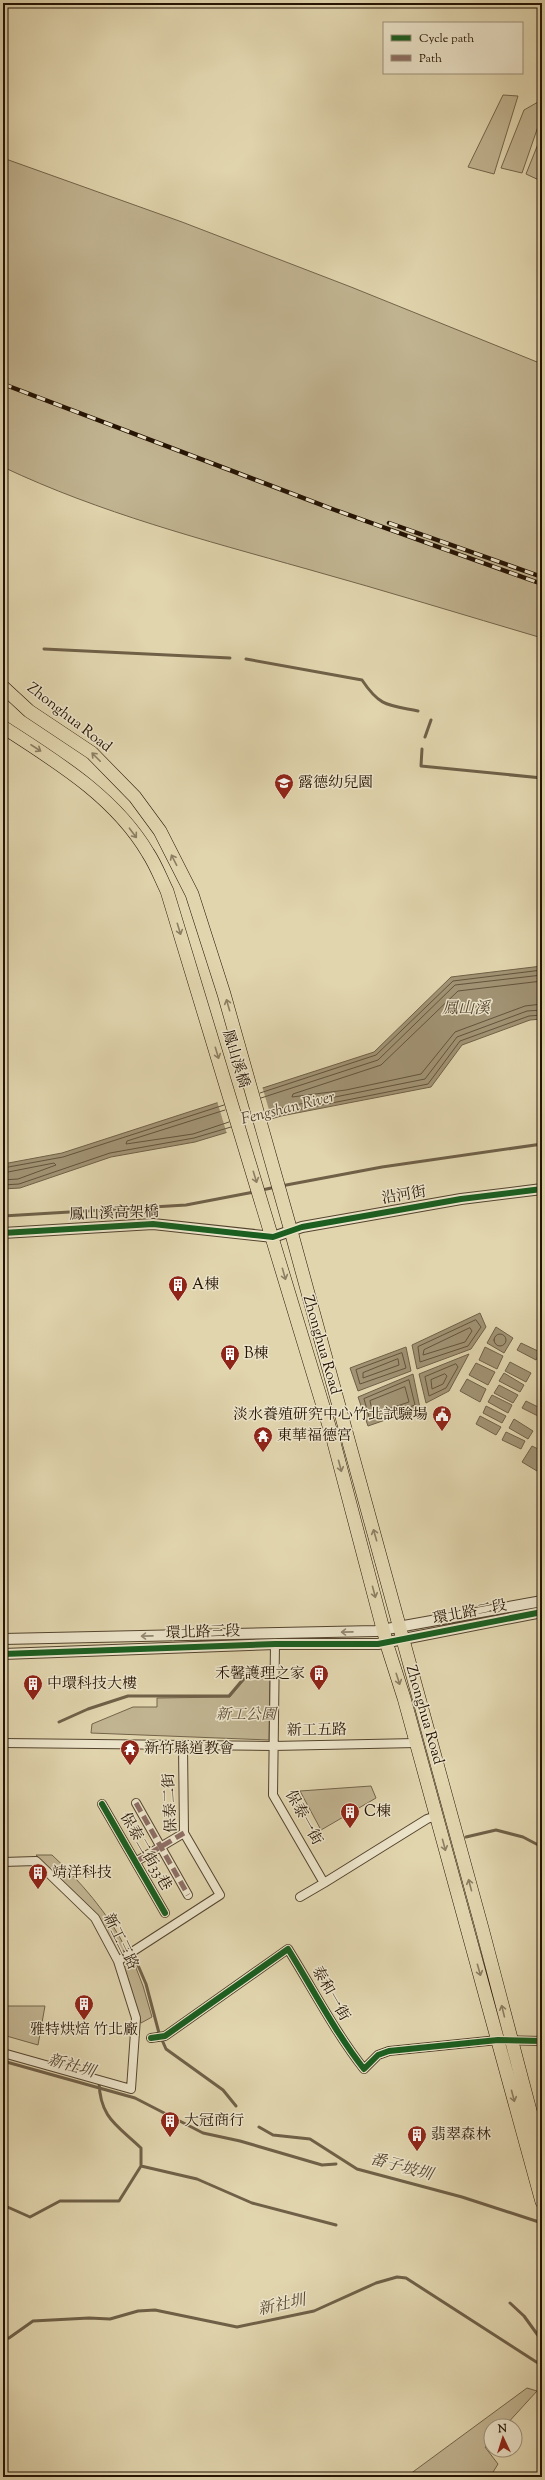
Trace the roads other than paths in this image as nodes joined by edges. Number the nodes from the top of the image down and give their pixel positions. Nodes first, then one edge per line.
1 (5, 689) edge
2 (3, 727) edge
3 (192, 894) joint
4 (542, 1189) edge
5 (291, 1231) junction
6 (3, 1233) edge
7 (273, 1237) junction
8 (542, 1601) edge
9 (542, 1612) edge
10 (383, 1629) junction
11 (402, 1633) junction
12 (3, 1638) edge
13 (387, 1642) junction
14 (275, 1644) junction
15 (3, 1654) edge
16 (3, 1743) edge
17 (416, 1743) junction
18 (183, 1746) junction
19 (273, 1746) junction
20 (136, 1803) dead end
21 (102, 1804) dead end
22 (436, 1816) junction
23 (184, 1834) junction
24 (161, 1847) junction
25 (136, 1861) junction
26 (3, 1862) edge
27 (324, 1883) junction
28 (188, 1895) dead end
29 (300, 1897) dead end
30 (165, 1913) dead end
31 (118, 1962) junction
32 (151, 2038) dead end
33 (504, 2040) junction
34 (542, 2041) edge
35 (3, 2053) edge
36 (542, 2156) edge
37 (542, 2202) edge

3 -> 1 main road, Zhonghua Road
2 -> 7 main road, 鳳山溪橋
5 -> 3 main road, 鳳山溪橋
4 - 5 street, 沿河街
5 - 7 street, 沿河街
11 -> 5 main road, Zhonghua Road
6 - 7 street, 鳳山溪高架橋
7 -> 10 main road, Zhonghua Road
8 - 11 street, 環北路二段
9 - 11 street, 環北路二段
10 - 11 street, 環北路三段
10 -> 12 street, 環北路三段
10 - 13 main road, Zhonghua Road
11 - 13 street, 環北路三段
33 -> 11 main road, Zhonghua Road
13 - 14 street, 環北路三段
13 -> 17 main road, Zhonghua Road
14 - 15 street, 環北路三段
14 - 19 street, 保泰一街
16 - 18 street, 新工五路
17 - 19 street, 新工五路
17 - 22 main road, Zhonghua Road
18 - 19 street, 新工五路
18 - 23 street, 保泰二街
19 - 27 street, 保泰一街
20 - 24 street, 保泰二街33巷
21 - 25 street, 保泰二街33巷
22 - 27 street
22 -> 33 main road, Zhonghua Road
23 - 24 street, 保泰二街33巷
23 - 31 street, 保泰二街
24 - 25 street, 保泰二街33巷
24 - 28 street, 保泰二街33巷
25 - 30 street, 保泰二街33巷
26 - 31 street, 新工三路
27 - 29 street
31 - 35 street, 新工三路
32 - 33 street, 泰和一街
33 - 34 street
33 - 36 main road, Zhonghua Road
33 -> 37 main road, Zhonghua Road

